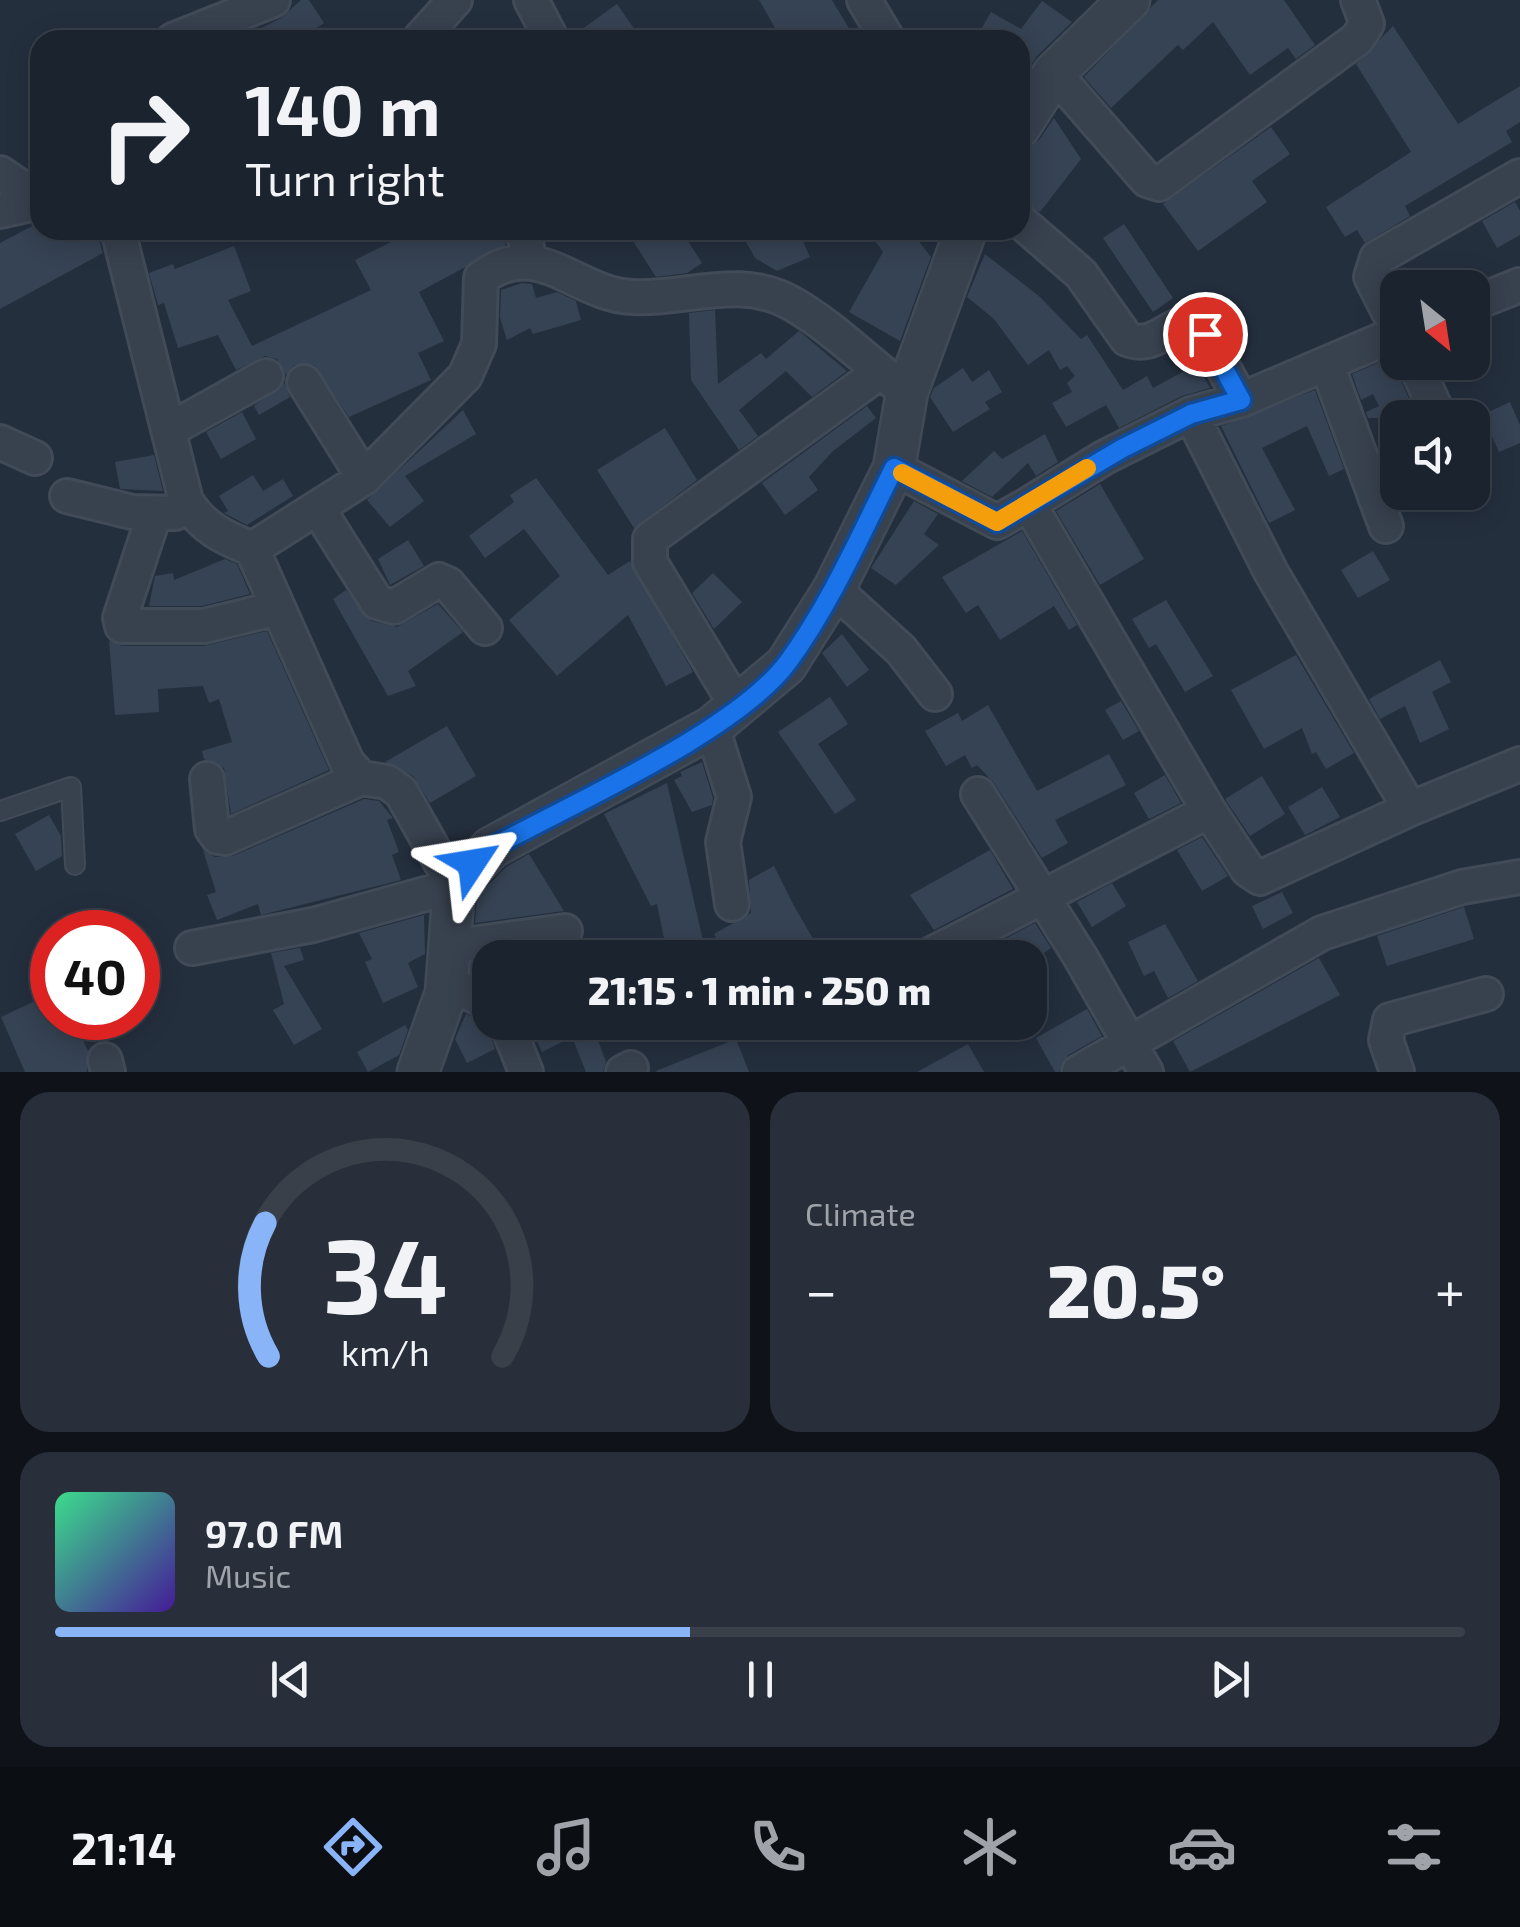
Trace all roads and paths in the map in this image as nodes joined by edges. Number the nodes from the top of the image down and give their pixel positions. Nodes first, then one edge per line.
1 (273, 0) edge
2 (455, 0) edge
3 (532, 0) edge
4 (864, 0) edge
5 (1130, 0) edge
6 (1358, 0) edge
7 (199, 30) edge
8 (428, 30) edge
9 (547, 30) edge
10 (882, 30) edge
11 (1054, 74) junction
12 (1030, 111) edge
13 (0, 174) edge
14 (1520, 176) edge
15 (30, 194) edge
16 (30, 204) edge
17 (0, 211) edge
18 (1030, 229) edge
19 (121, 240) edge
20 (961, 240) edge
21 (526, 245) edge
22 (1520, 285) edge
23 (1380, 296) edge
24 (1490, 297) edge
25 (1380, 340) edge
26 (1327, 365) junction
27 (266, 376) dead end
28 (304, 382) dead end
29 (894, 382) junction
30 (1241, 400) junction
31 (1191, 414) junction
32 (169, 430) junction
33 (0, 442) edge
34 (35, 458) dead end
35 (894, 468) junction
36 (364, 478) junction
37 (66, 496) dead end
38 (1029, 504) junction
39 (318, 509) junction
40 (192, 510) junction
41 (154, 516) junction
42 (1386, 526) dead end
43 (252, 550) junction
44 (834, 589) junction
45 (278, 608) junction
46 (484, 628) dead end
47 (935, 694) dead end
48 (725, 718) junction
49 (1520, 764) edge
50 (207, 778) dead end
51 (361, 778) junction
52 (978, 794) dead end
53 (1410, 810) junction
54 (1209, 811) junction
55 (0, 812) edge
56 (75, 865) dead end
57 (1520, 877) edge
58 (454, 886) junction
59 (1040, 898) junction
60 (732, 904) dead end
61 (565, 931) dead end
62 (959, 940) edge
63 (192, 948) dead end
64 (450, 964) junction
65 (472, 986) edge
66 (1486, 994) dead end
67 (513, 1040) edge
68 (1138, 1059) edge
69 (416, 1070) edge
70 (526, 1072) edge
71 (1080, 1072) edge
72 (1397, 1072) edge

1 - 7 street
2 - 8 street
3 - 9 street
4 - 10 street
5 - 11 street
6 - 11 street
11 - 12 street
13 - 15 street
14 - 23 street
16 - 17 street
18 - 30 street
19 - 32 street
20 - 29 street
21 - 29 street
21 - 36 street
22 - 24 street
25 - 26 street
26 - 30 street
26 - 42 street
27 - 32 street
28 - 36 street
29 - 35 street
29 - 48 street
30 - 31 street
31 - 38 street
31 - 53 street
32 - 40 street
33 - 34 street
35 - 38 street
35 - 44 street
36 - 39 street
37 - 41 street
38 - 54 street
39 - 43 street
39 - 46 street
40 - 41 street
40 - 43 street
41 - 45 street
43 - 45 street
44 - 47 street
44 - 48 street
45 - 51 street
48 - 58 street
48 - 60 street
49 - 53 street
50 - 51 street
51 - 58 street
52 - 59 street
53 - 54 street
54 - 59 street
55 - 56 lane
57 - 68 street
58 - 63 street
58 - 64 street
59 - 62 street
59 - 68 street
61 - 64 street
64 - 65 street
64 - 69 street
66 - 72 street
67 - 70 street
68 - 71 street

